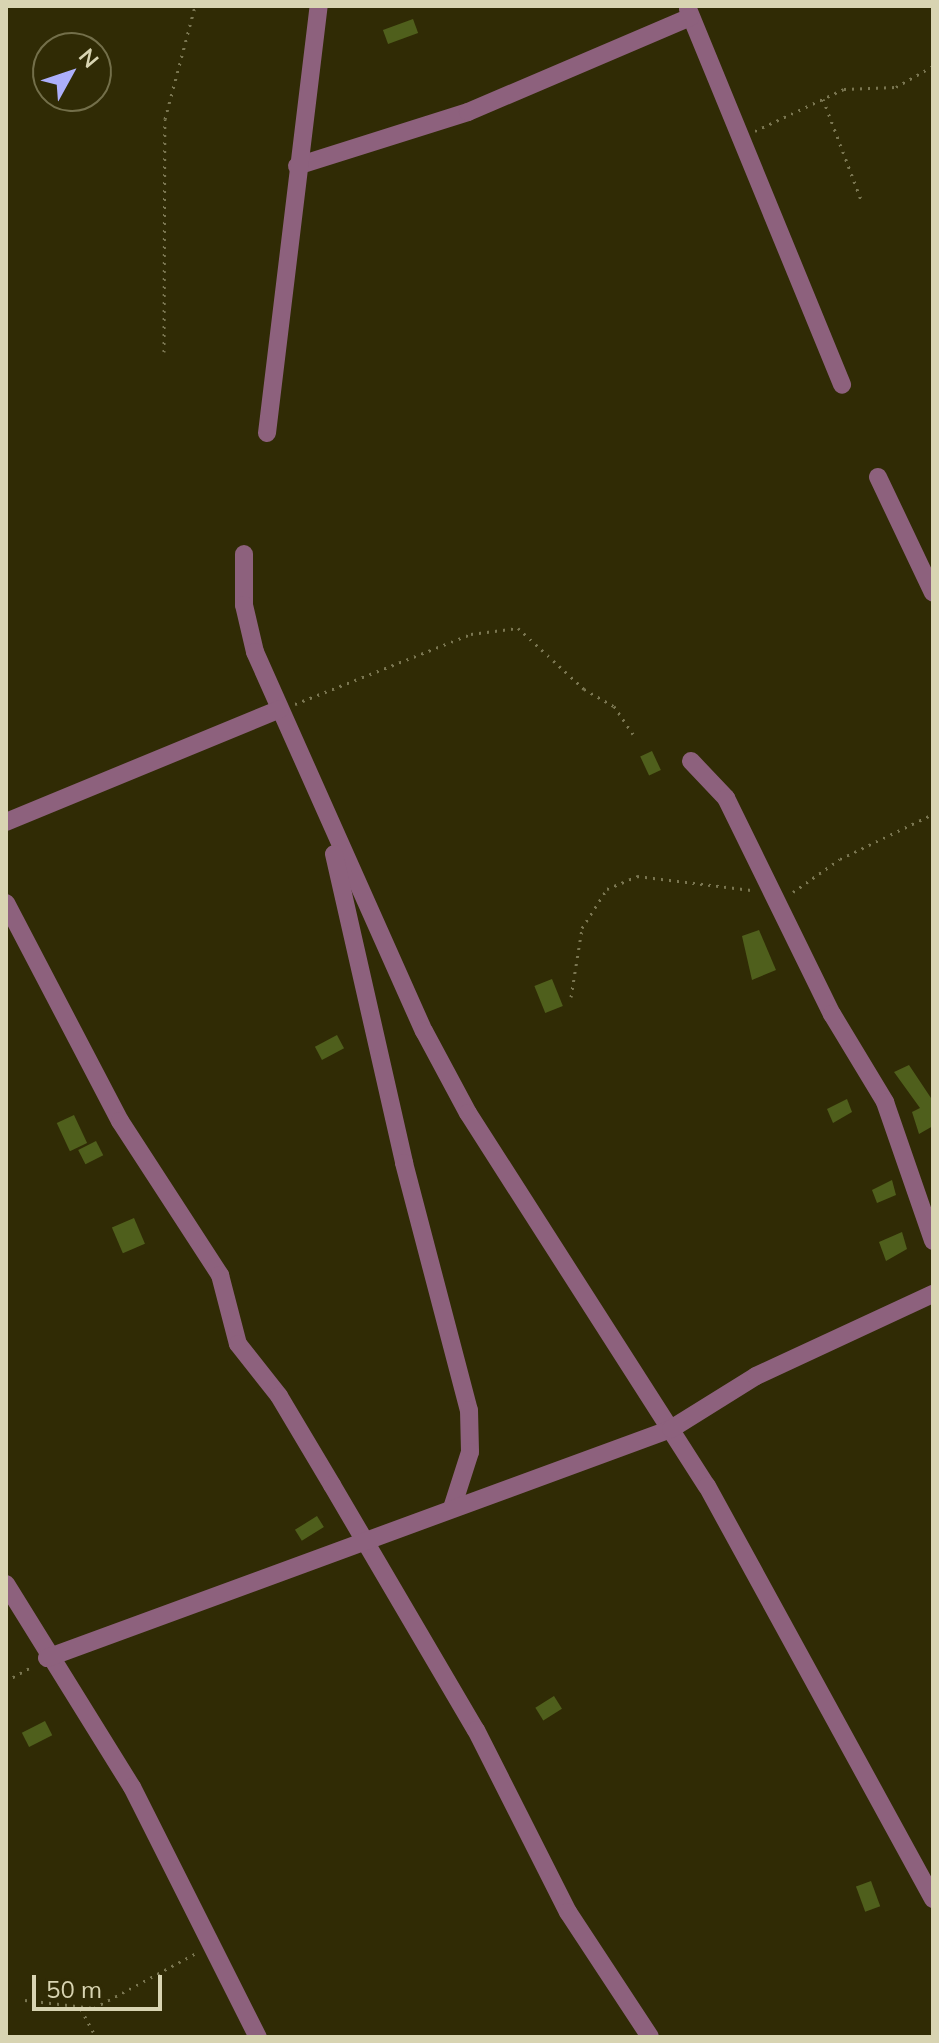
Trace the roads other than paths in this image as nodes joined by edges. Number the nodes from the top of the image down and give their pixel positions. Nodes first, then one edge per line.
1 (319, 6) edge
2 (689, 12) edge
3 (297, 166) junction
4 (842, 385) dead end
5 (267, 433) dead end
6 (878, 477) dead end
7 (244, 554) dead end
8 (933, 593) edge
9 (280, 709) junction
10 (288, 727) junction
11 (691, 761) dead end
12 (6, 822) edge
13 (6, 903) edge
14 (933, 1241) edge
15 (933, 1294) edge
16 (671, 1429) junction
17 (452, 1508) junction
18 (364, 1543) junction
19 (6, 1584) edge
20 (47, 1658) junction
21 (933, 1899) edge
22 (258, 2037) edge
23 (650, 2037) edge

1 - 3 street
2 - 3 street
2 - 4 street
3 - 5 street
6 - 8 street
7 - 9 street
9 - 10 street
9 - 12 street
10 - 16 street
10 - 17 street
11 - 14 street
13 - 18 street
15 - 16 street
16 - 17 street
16 - 21 street
17 - 18 street
18 - 20 street
18 - 23 street
19 - 20 street
20 - 22 street

